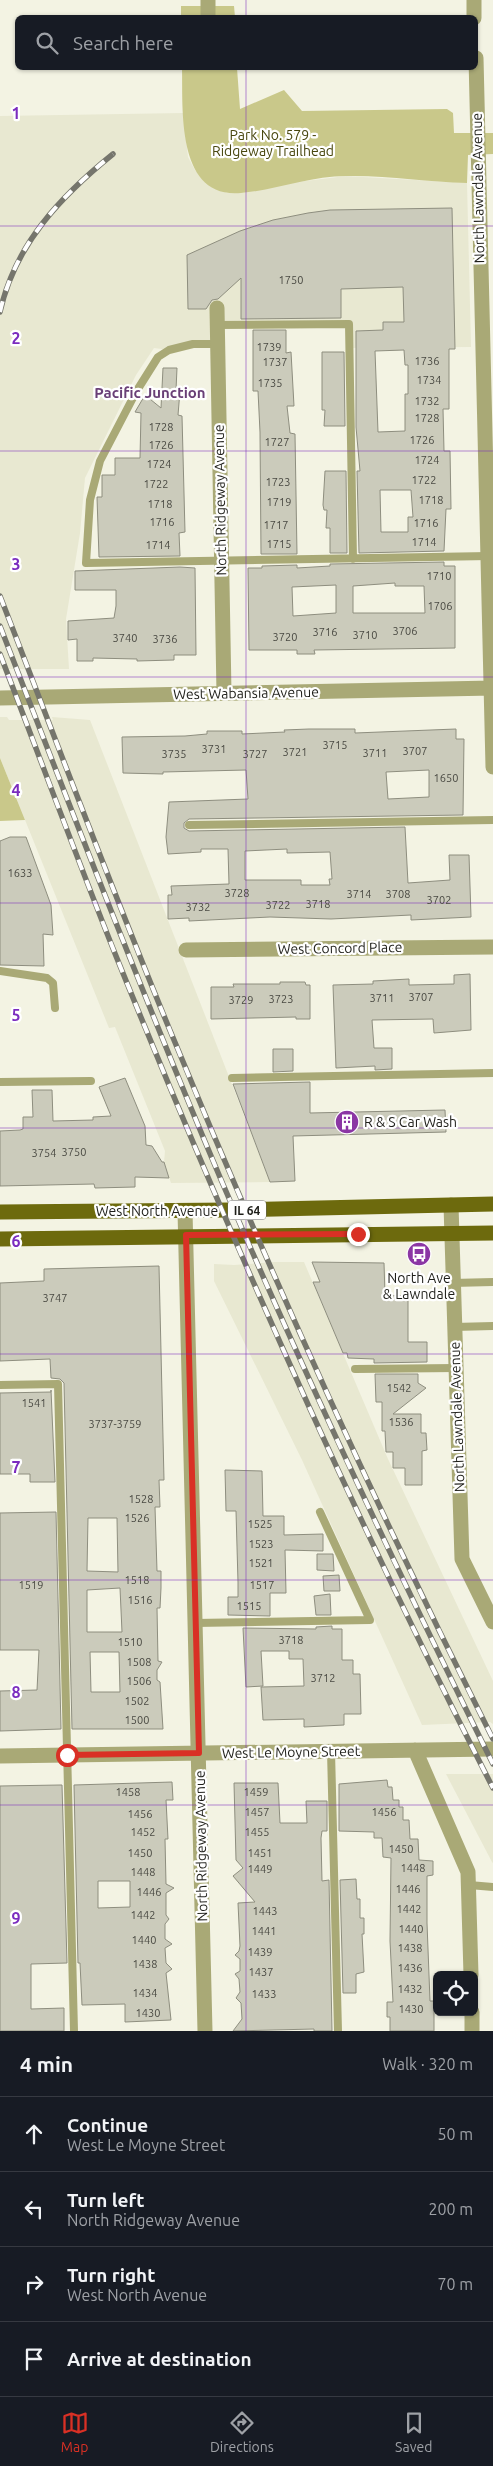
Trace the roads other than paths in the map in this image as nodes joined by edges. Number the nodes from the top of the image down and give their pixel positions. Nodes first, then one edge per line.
1 (209, 0) edge
2 (474, 0) edge
3 (208, 15) edge
4 (474, 15) edge
5 (476, 70) edge
6 (217, 308) dead end
7 (218, 325) junction
8 (218, 344) junction
9 (490, 556) edge
10 (353, 559) junction
11 (221, 560) junction
12 (492, 688) edge
13 (224, 693) junction
14 (0, 698) edge
15 (493, 767) edge
16 (493, 820) edge
17 (189, 826) dead end
18 (493, 947) edge
19 (186, 950) dead end
20 (0, 971) edge
21 (54, 1008) dead end
22 (493, 1073) edge
23 (232, 1078) dead end
24 (91, 1081) dead end
25 (0, 1082) edge
26 (493, 1204) edge
27 (451, 1205) junction
28 (185, 1211) junction
29 (0, 1212) edge
30 (451, 1233) junction
31 (493, 1233) edge
32 (186, 1235) junction
33 (0, 1238) edge
34 (493, 1282) edge
35 (452, 1283) junction
36 (493, 1326) edge
37 (454, 1327) junction
38 (456, 1368) junction
39 (355, 1369) dead end
40 (0, 1385) edge
41 (320, 1512) dead end
42 (493, 1622) edge
43 (195, 1623) junction
44 (493, 1749) edge
45 (415, 1750) junction
46 (331, 1751) junction
47 (199, 1753) junction
48 (67, 1755) junction
49 (0, 1756) edge
50 (468, 1885) junction
51 (493, 1887) edge
52 (471, 1971) edge
53 (472, 2016) edge
54 (74, 2031) edge
55 (205, 2031) edge
56 (338, 2031) edge
57 (472, 2031) edge

1 - 3 street
2 - 4 street
5 - 9 street, North Lawndale Avenue
6 - 7 street, North Ridgeway Avenue
7 - 8 street, North Ridgeway Avenue
7 - 10 lane
8 - 11 street, North Ridgeway Avenue
8 - 11 lane
9 - 10 lane
9 - 12 street, North Lawndale Avenue
10 - 11 lane
11 - 13 street, North Ridgeway Avenue
12 - 13 street, West Wabansia Avenue
12 - 15 street, North Lawndale Avenue
13 - 14 street, West Wabansia Avenue
16 - 17 lane
18 - 19 street, West Concord Place
20 - 21 lane
22 - 23 lane
24 - 25 lane
26 - 27 main road, West North Avenue / IL 64
27 - 28 main road, West North Avenue / IL 64
27 - 30 street, North Lawndale Avenue
28 - 29 main road, West North Avenue / IL 64
28 - 32 street, North Ridgeway Avenue
30 - 31 main road, West North Avenue / IL 64
30 - 32 main road, West North Avenue / IL 64
30 - 35 street, North Lawndale Avenue
32 - 33 main road, West North Avenue / IL 64
32 - 43 street, North Ridgeway Avenue
34 - 35 lane
35 - 37 street, North Lawndale Avenue
36 - 37 lane
37 - 38 street, North Lawndale Avenue
38 - 39 lane
38 - 42 street, North Lawndale Avenue
40 - 48 lane
41 - 43 lane
43 - 47 street, North Ridgeway Avenue
44 - 45 street, West Le Moyne Street
45 - 46 street, West Le Moyne Street
45 - 50 street
46 - 47 street, West Le Moyne Street
46 - 56 lane
47 - 48 street, West Le Moyne Street
47 - 55 street, North Ridgeway Avenue
48 - 49 street, West Le Moyne Street
48 - 54 lane
50 - 51 lane
50 - 52 street
53 - 57 street

